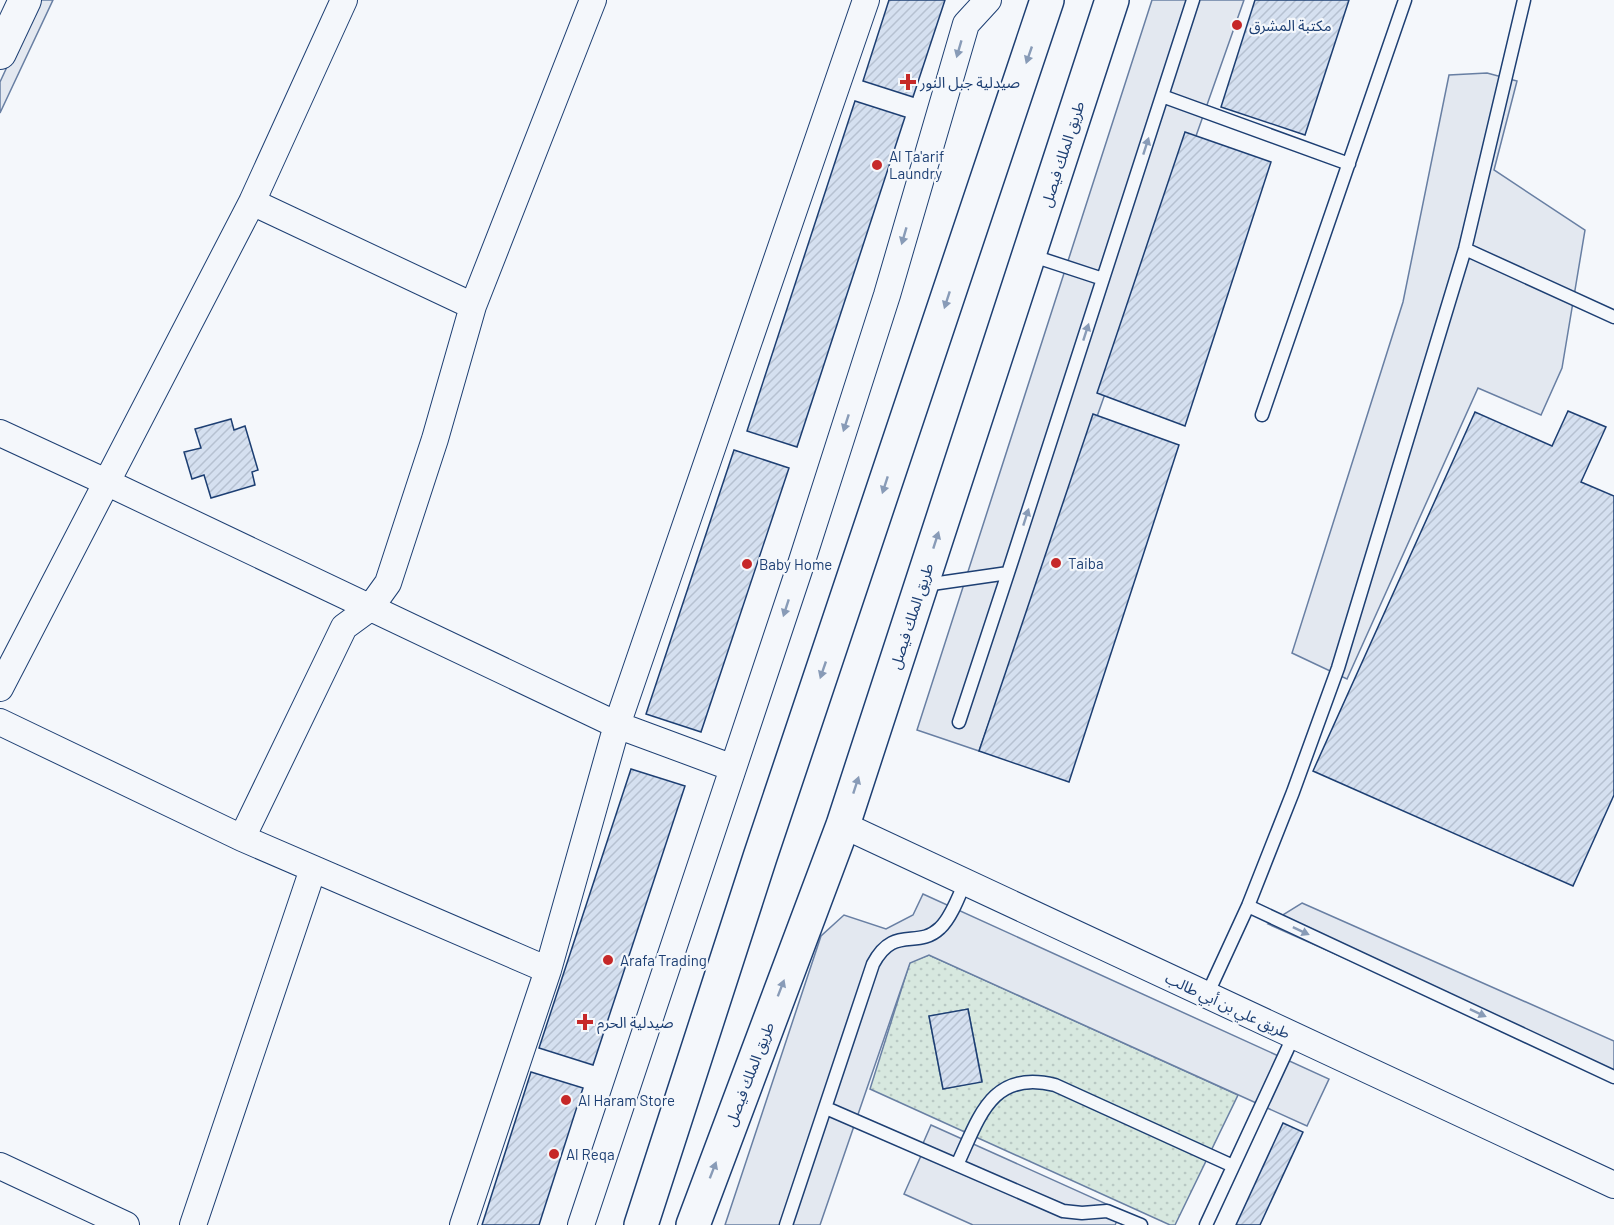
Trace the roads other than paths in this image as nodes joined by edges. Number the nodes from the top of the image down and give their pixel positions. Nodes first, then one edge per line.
1 (7, 0) edge
2 (25, 0) edge
3 (344, 0) edge
4 (593, 0) edge
5 (866, 0) edge
6 (988, 0) edge
7 (1047, 0) edge
8 (1112, 0) edge
9 (1193, 0) edge
10 (1405, 0) edge
11 (1524, 0) edge
12 (0, 16) edge
13 (0, 53) edge
14 (1162, 96) junction
15 (1349, 164) junction
16 (252, 202) junction
17 (1465, 249) junction
18 (1029, 254) junction
19 (1103, 279) junction
20 (473, 306) junction
21 (1614, 317) edge
22 (1262, 415) dead end
23 (0, 434) edge
24 (106, 482) junction
25 (1008, 573) junction
26 (921, 586) junction
27 (370, 608) junction
28 (0, 688) edge
29 (0, 722) edge
30 (959, 722) dead end
31 (617, 725) junction
32 (733, 768) junction
33 (843, 825) junction
34 (242, 838) junction
35 (760, 857) junction
36 (313, 869) junction
37 (965, 882) junction
38 (1248, 906) junction
39 (548, 970) junction
40 (1207, 995) junction
41 (1294, 1035) junction
42 (1614, 1077) edge
43 (826, 1108) junction
44 (957, 1165) junction
45 (0, 1166) edge
46 (1233, 1166) junction
47 (1614, 1185) edge
48 (126, 1225) edge
49 (193, 1225) edge
50 (463, 1225) edge
51 (581, 1225) edge
52 (641, 1225) edge
53 (661, 1225) edge
54 (693, 1225) edge
55 (786, 1225) edge
56 (1141, 1225) edge
57 (1206, 1225) edge

1 - 12 street
2 - 13 street
3 - 16 street
4 - 20 street
5 - 31 street
6 -> 32 street
7 -> 35 main road
8 - 18 main road, طريق الملك فيصل
9 - 14 lane
10 - 15 lane
11 - 17 lane
14 - 15 lane
19 -> 14 lane
15 - 22 lane
16 - 20 street
16 - 24 street
17 - 21 lane
17 - 38 lane
18 - 19 lane
26 -> 18 main road, طريق الملك فيصل
25 -> 19 lane
20 - 27 street
23 - 24 street
24 - 27 street
24 - 28 street
25 - 26 lane
25 - 30 lane
33 -> 26 main road, طريق الملك فيصل
27 - 31 street
27 - 34 street
29 - 34 street
31 - 32 street
31 - 39 street
32 - 51 street
33 - 37 street, طريق علي بن أبي طالب
54 -> 33 main road, طريق الملك فيصل
34 - 36 street
35 - 52 main road
35 - 53 main road
36 - 39 street
36 - 49 street
37 - 40 street, طريق علي بن أبي طالب
37 - 43 lane
38 - 40 lane
38 -> 42 lane
39 - 50 street
40 - 41 street, طريق علي بن أبي طالب
41 - 46 lane
41 - 47 street, طريق علي بن أبي طالب
43 - 44 lane
43 - 55 lane
44 - 46 lane
44 - 56 lane
45 - 48 street
46 - 57 lane

